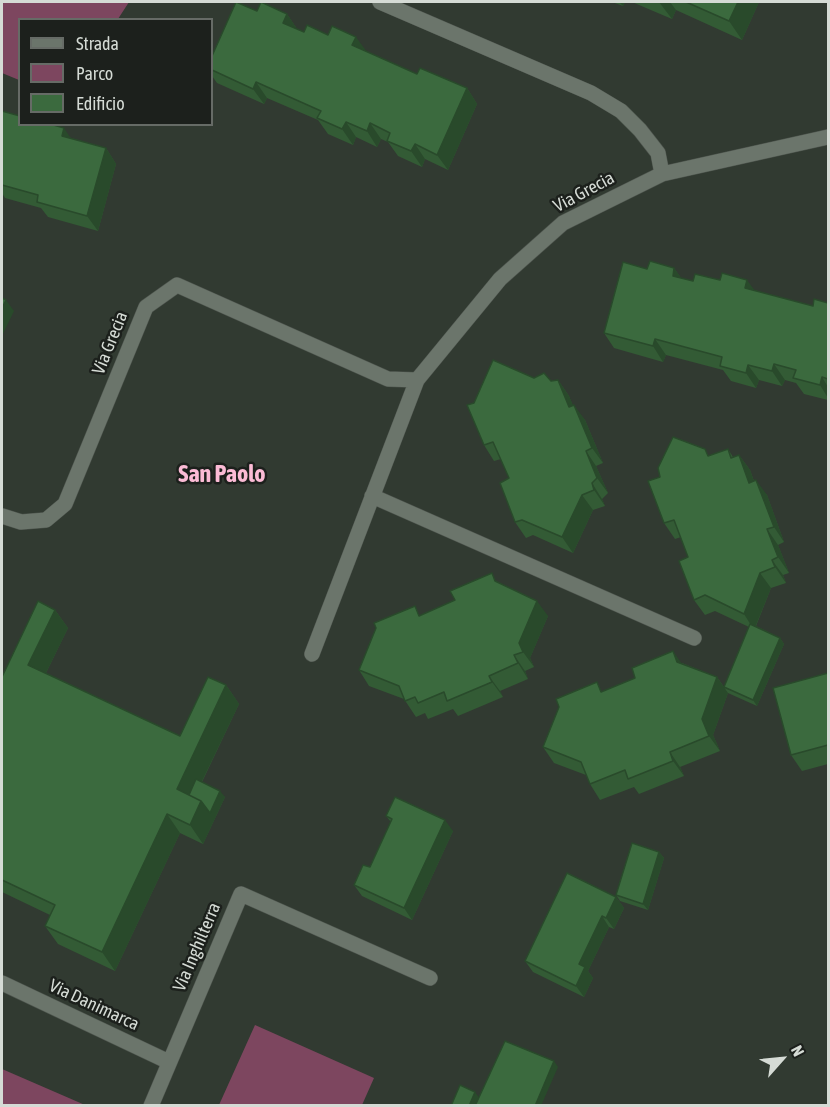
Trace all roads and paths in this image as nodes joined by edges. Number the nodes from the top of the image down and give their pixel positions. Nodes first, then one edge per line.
1 (380, 2) edge
2 (828, 137) edge
3 (662, 174) junction
4 (417, 380) junction
5 (372, 496) junction
6 (2, 516) edge
7 (694, 638) dead end
8 (312, 654) dead end
9 (430, 978) dead end
10 (2, 983) edge
11 (169, 1062) junction
12 (152, 1106) edge

1 - 3 street
2 - 3 street, Via Grecia
3 - 4 street, Via Grecia
4 - 5 street, Via Grecia
4 - 6 street, Via Grecia
5 - 7 street
5 - 8 street, Via Grecia
9 - 11 street, Via Inghilterra
10 - 11 street, Via Danimarca
11 - 12 street, Via Inghilterra

